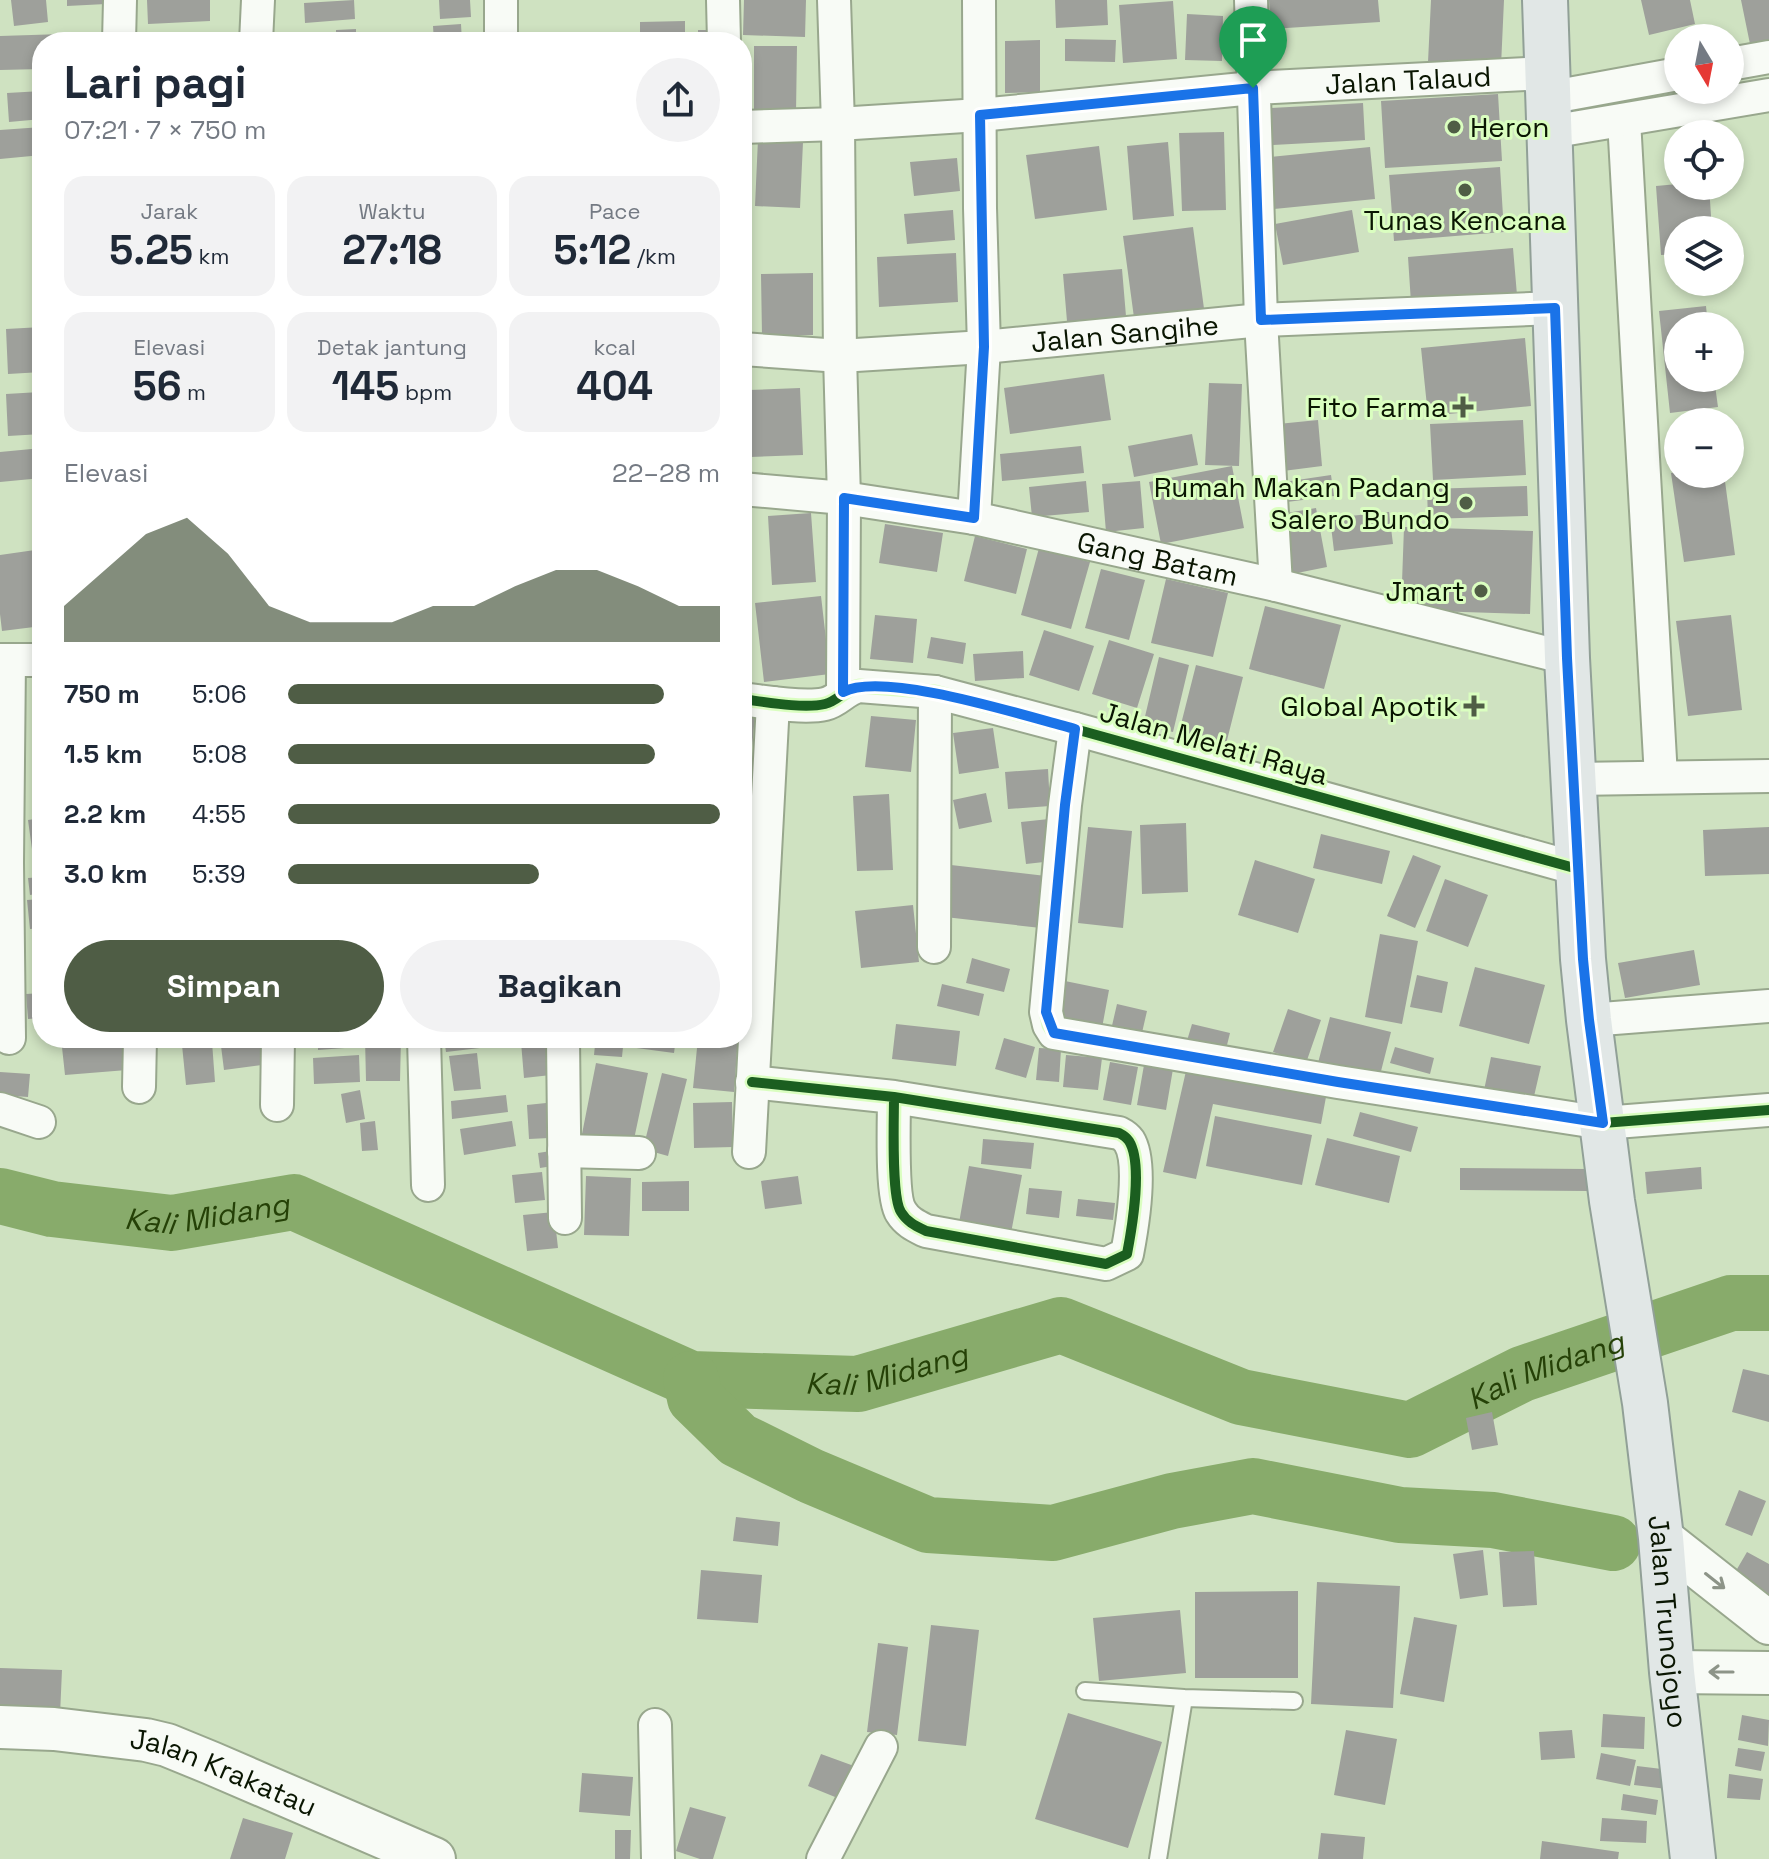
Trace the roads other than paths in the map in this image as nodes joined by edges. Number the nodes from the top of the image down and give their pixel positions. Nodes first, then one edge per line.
1 (120, 0) edge
2 (258, 0) edge
3 (501, 0) edge
4 (723, 0) edge
5 (834, 0) edge
6 (979, 0) edge
7 (1251, 0) edge
8 (1545, 0) edge
9 (119, 32) edge
10 (256, 32) edge
11 (501, 32) edge
12 (724, 32) edge
13 (1769, 57) edge
14 (1744, 61) edge
15 (1664, 77) edge
16 (1253, 88) junction
17 (1769, 95) edge
18 (1548, 101) junction
19 (980, 115) junction
20 (1624, 120) junction
21 (838, 124) junction
22 (752, 127) edge
23 (1555, 308) junction
24 (1261, 320) junction
25 (984, 347) junction
26 (752, 350) edge
27 (840, 356) junction
28 (752, 490) edge
29 (844, 498) junction
30 (974, 518) junction
31 (1276, 585) junction
32 (1567, 658) junction
33 (5, 660) edge
34 (32, 660) edge
35 (843, 692) junction
36 (935, 692) junction
37 (757, 701) edge
38 (1075, 729) junction
39 (1769, 776) edge
40 (1661, 777) junction
41 (1574, 779) junction
42 (1578, 869) junction
43 (934, 947) dead end
44 (1769, 1006) edge
45 (1589, 1020) junction
46 (9, 1038) dead end
47 (140, 1048) edge
48 (278, 1048) edge
49 (424, 1048) edge
50 (563, 1048) edge
51 (752, 1082) junction
52 (139, 1087) dead end
53 (894, 1097) junction
54 (277, 1105) dead end
55 (0, 1109) edge
56 (1769, 1110) edge
57 (39, 1122) dead end
58 (1603, 1123) junction
59 (564, 1151) junction
60 (749, 1152) dead end
61 (639, 1153) dead end
62 (428, 1185) dead end
63 (565, 1218) dead end
64 (1661, 1538) junction
65 (1769, 1623) edge
66 (1672, 1672) junction
67 (1769, 1673) edge
68 (1085, 1691) dead end
69 (1184, 1698) junction
70 (1294, 1701) dead end
71 (655, 1725) dead end
72 (0, 1727) edge
73 (881, 1747) dead end
74 (434, 1859) edge
75 (658, 1859) edge
76 (823, 1859) edge
77 (1158, 1859) edge
78 (1693, 1859) edge

1 - 9 street
2 - 10 street
3 - 11 street
4 - 12 street
5 - 21 street
6 - 19 street
7 - 16 street
8 - 18 main road, Jalan Trunojoyo
13 - 14 street
15 - 18 street
16 - 18 street, Jalan Talaud
16 - 19 street, Jalan Talaud
16 - 24 street
17 - 20 street
18 - 20 street
18 - 23 main road, Jalan Trunojoyo
19 - 21 street, Jalan Talaud
19 - 25 street
20 - 40 street
21 - 22 street, Jalan Talaud
21 - 27 street
23 - 24 street, Jalan Sangihe
23 - 32 main road, Jalan Trunojoyo
24 - 25 street, Jalan Sangihe
24 - 31 street
25 - 27 street, Jalan Sangihe
25 - 30 street
26 - 27 street, Jalan Sangihe
27 - 29 street
28 - 29 street, Gang Batam
29 - 30 street, Gang Batam
29 - 35 street
30 - 31 street, Gang Batam
31 - 32 street, Gang Batam
32 - 41 main road, Jalan Trunojoyo
33 - 34 street
33 - 46 street
35 - 36 street, Jalan Melati Raya
35 - 37 street, Jalan Melati Raya
36 - 38 street, Jalan Melati Raya
36 - 43 street
37 - 51 street
38 - 42 street, Jalan Melati Raya
38 - 58 street
39 - 40 street
40 - 41 street
41 - 42 main road, Jalan Trunojoyo
42 - 45 main road, Jalan Trunojoyo
44 - 45 street
45 - 58 main road, Jalan Trunojoyo
47 - 52 street
48 - 54 street
49 - 62 street
50 - 59 street
51 - 53 street
51 - 60 street
53 - 53 street
55 - 57 street
56 - 58 street
58 - 64 main road, Jalan Trunojoyo
59 - 61 street
59 - 63 street
64 -> 65 street
64 - 66 main road, Jalan Trunojoyo
67 -> 66 street
66 - 78 main road, Jalan Trunojoyo
68 - 69 lane
69 - 70 lane
69 - 77 lane
71 - 75 street
72 - 74 street, Jalan Krakatau
73 - 76 street

